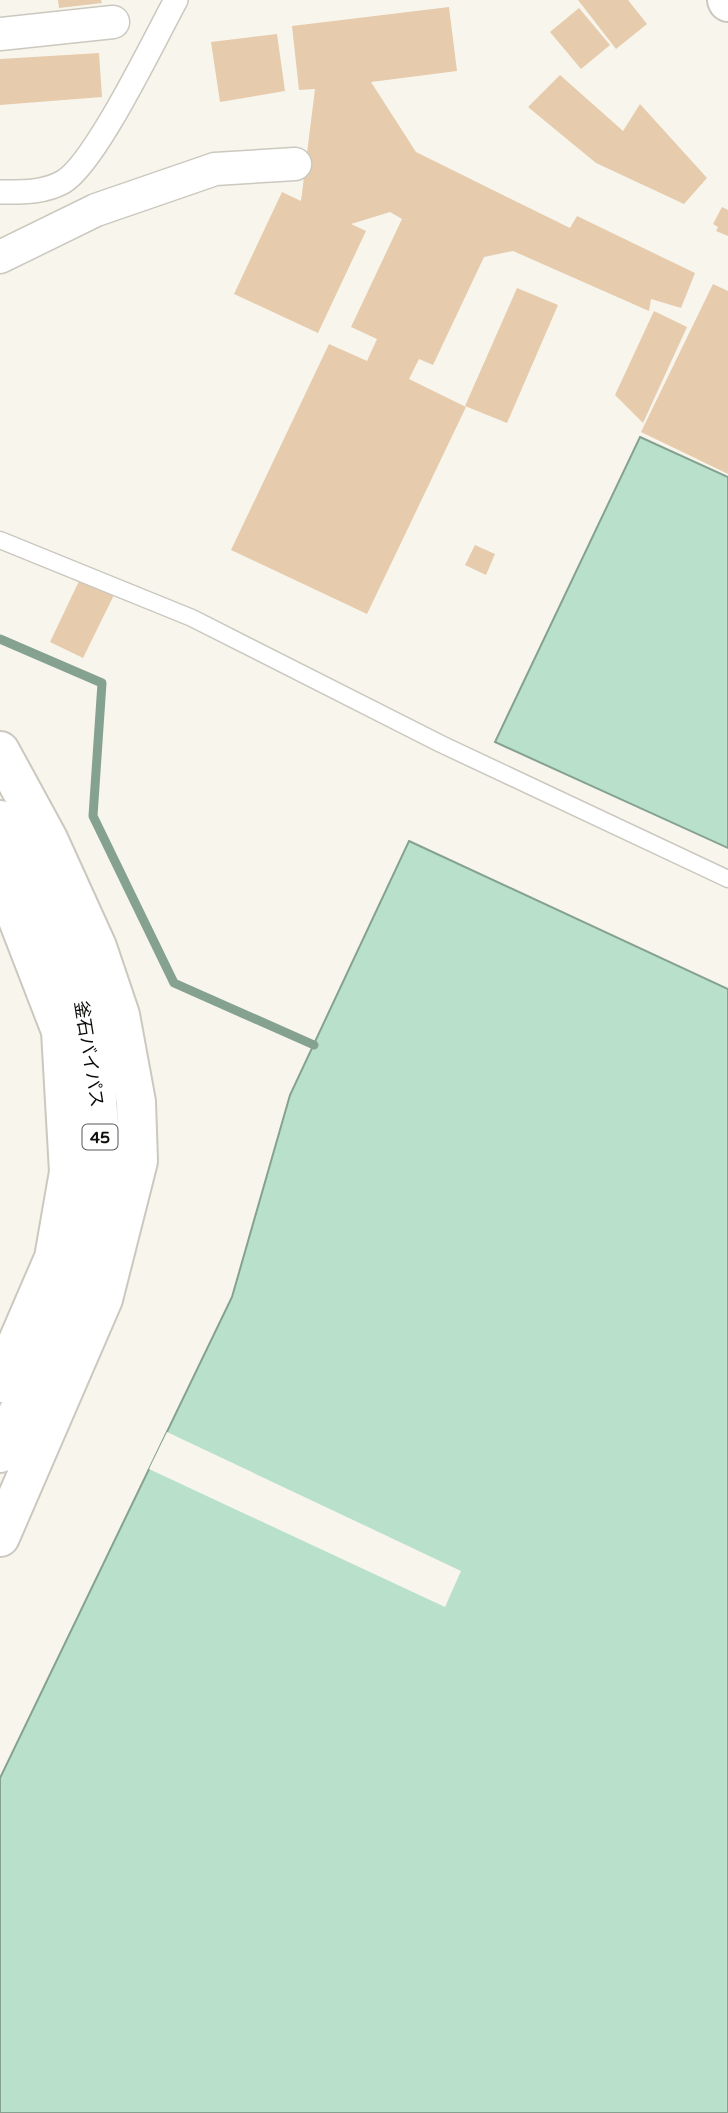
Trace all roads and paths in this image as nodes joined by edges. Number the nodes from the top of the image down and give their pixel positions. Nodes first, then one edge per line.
1 (176, 0) edge
2 (113, 22) dead end
3 (0, 34) edge
4 (295, 164) dead end
5 (0, 192) edge
6 (0, 257) edge
7 (0, 540) edge
8 (0, 751) edge
9 (0, 820) edge
10 (0, 873) edge
11 (728, 879) edge
12 (0, 1383) edge
13 (0, 1453) edge
14 (0, 1537) edge

1 - 5 street
2 - 3 street
4 - 6 street
7 - 11 lane
8 - 14 main road
9 - 13 main road, 釜石バイパス / 45
10 - 12 main road

